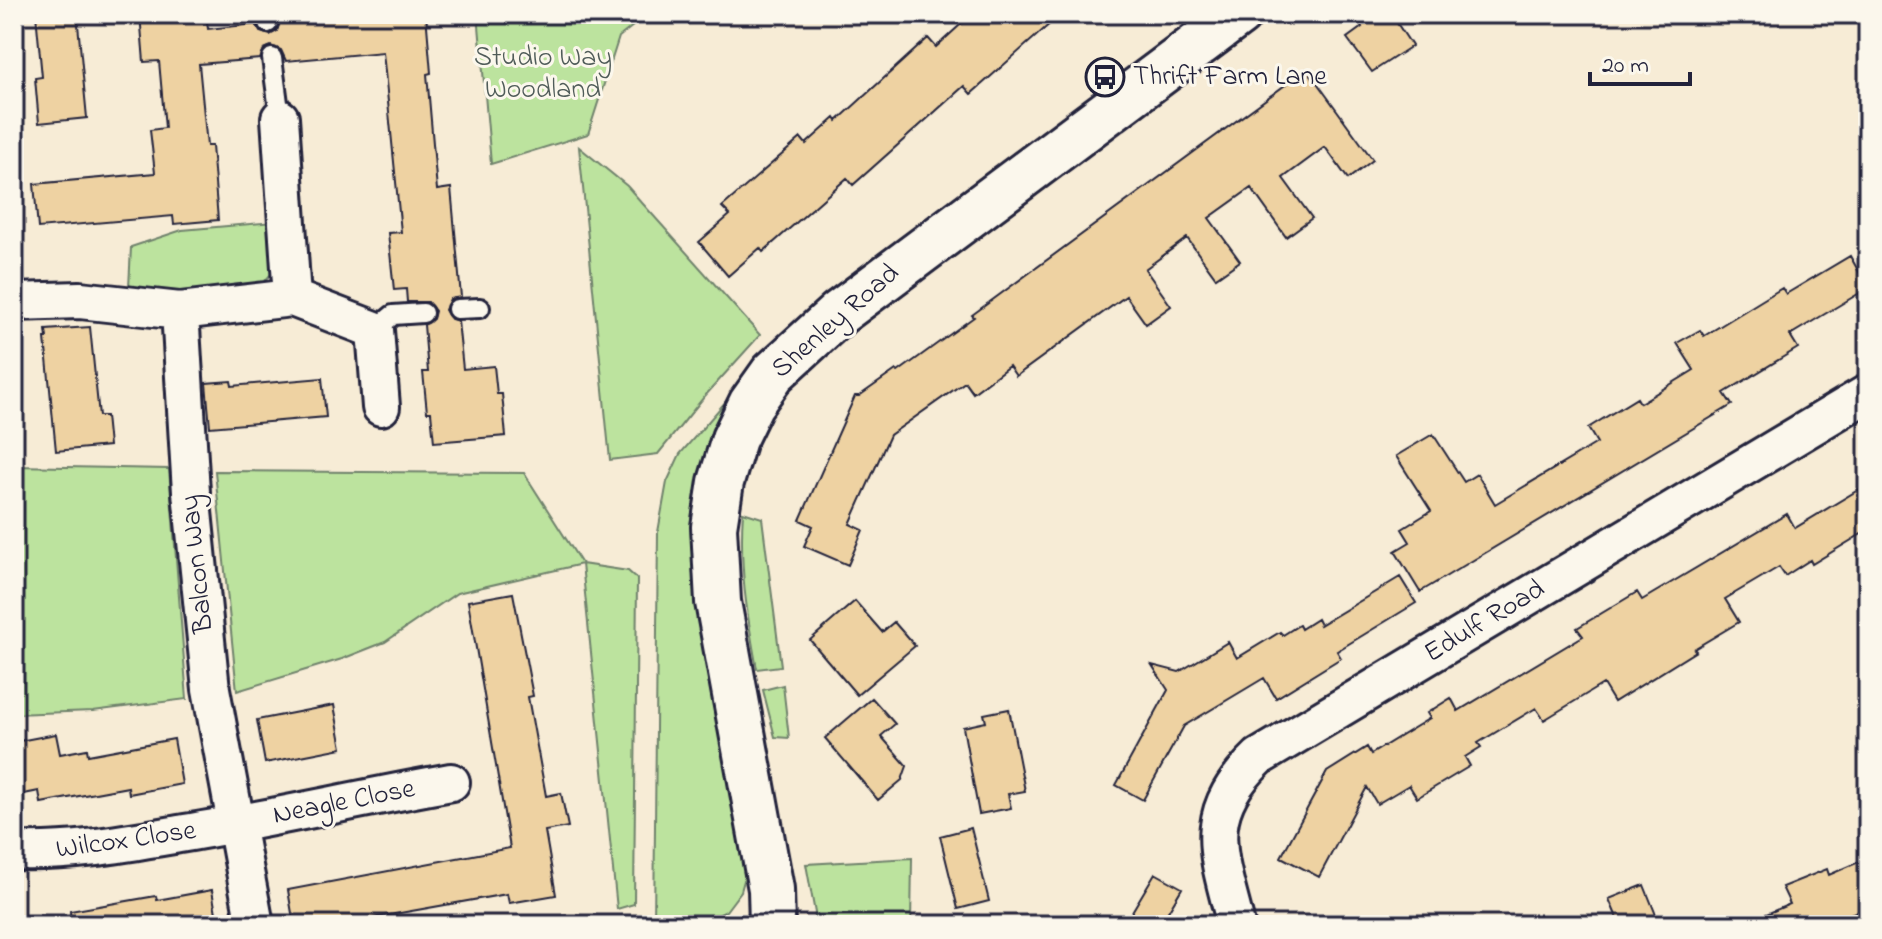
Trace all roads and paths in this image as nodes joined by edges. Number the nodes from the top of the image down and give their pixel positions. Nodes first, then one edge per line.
1 (1239, 14) edge
2 (272, 58) dead end
3 (280, 118) joint
4 (292, 298) junction
5 (14, 302) edge
6 (480, 308) dead end
7 (457, 309) dead end
8 (180, 311) junction
9 (423, 313) dead end
10 (375, 330) junction
11 (1868, 393) edge
12 (381, 407) dead end
13 (451, 782) dead end
14 (237, 824) junction
15 (14, 851) edge
16 (255, 925) edge
17 (772, 925) edge
18 (1236, 925) edge

1 - 17 main road, Shenley Road
2 - 3 lane
3 - 4 street
4 - 8 street
4 - 10 street
5 - 8 street
6 - 7 lane
8 - 14 street, Balcon Way
9 - 10 lane
10 - 12 street
11 - 18 street, Edulf Road
13 - 14 street, Neagle Close
14 - 15 street, Wilcox Close
14 - 16 street, Balcon Way

